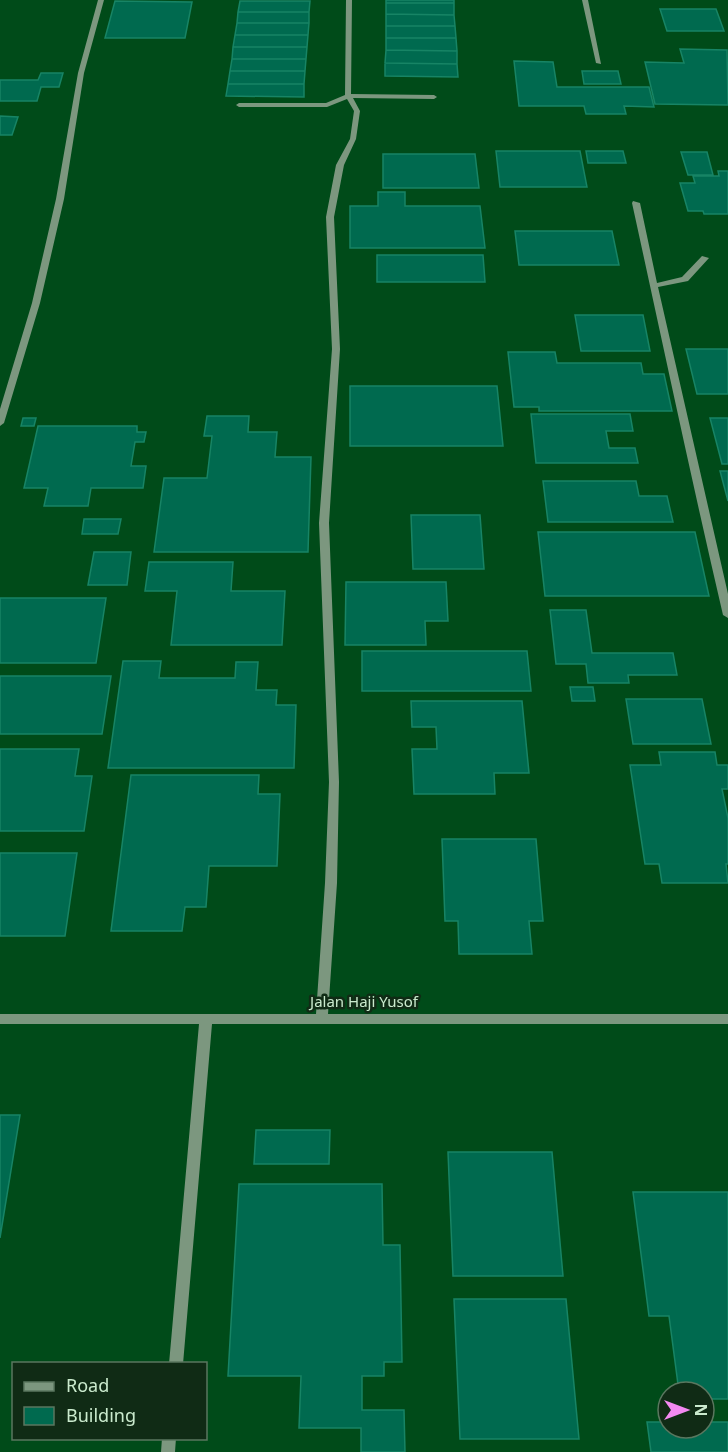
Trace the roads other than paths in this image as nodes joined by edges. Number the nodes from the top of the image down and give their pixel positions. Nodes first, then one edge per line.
1 (101, 0) edge
2 (349, 0) edge
3 (585, 0) edge
4 (599, 63) dead end
5 (348, 96) junction
6 (434, 97) dead end
7 (239, 105) dead end
8 (636, 203) dead end
9 (705, 258) dead end
10 (653, 286) junction
11 (0, 423) edge
12 (728, 615) edge
13 (322, 1018) junction
14 (0, 1019) edge
15 (206, 1019) junction
16 (728, 1019) edge
17 (176, 1362) edge

1 - 11 street
2 - 5 street
3 - 4 street
5 - 6 street
5 - 7 street
5 - 13 street
8 - 10 street
9 - 10 street
10 - 12 street
13 - 15 street, Jalan Haji Yusof
13 - 16 street, Jalan Haji Yusof
14 - 15 street, Jalan Haji Yusof
15 - 17 street

